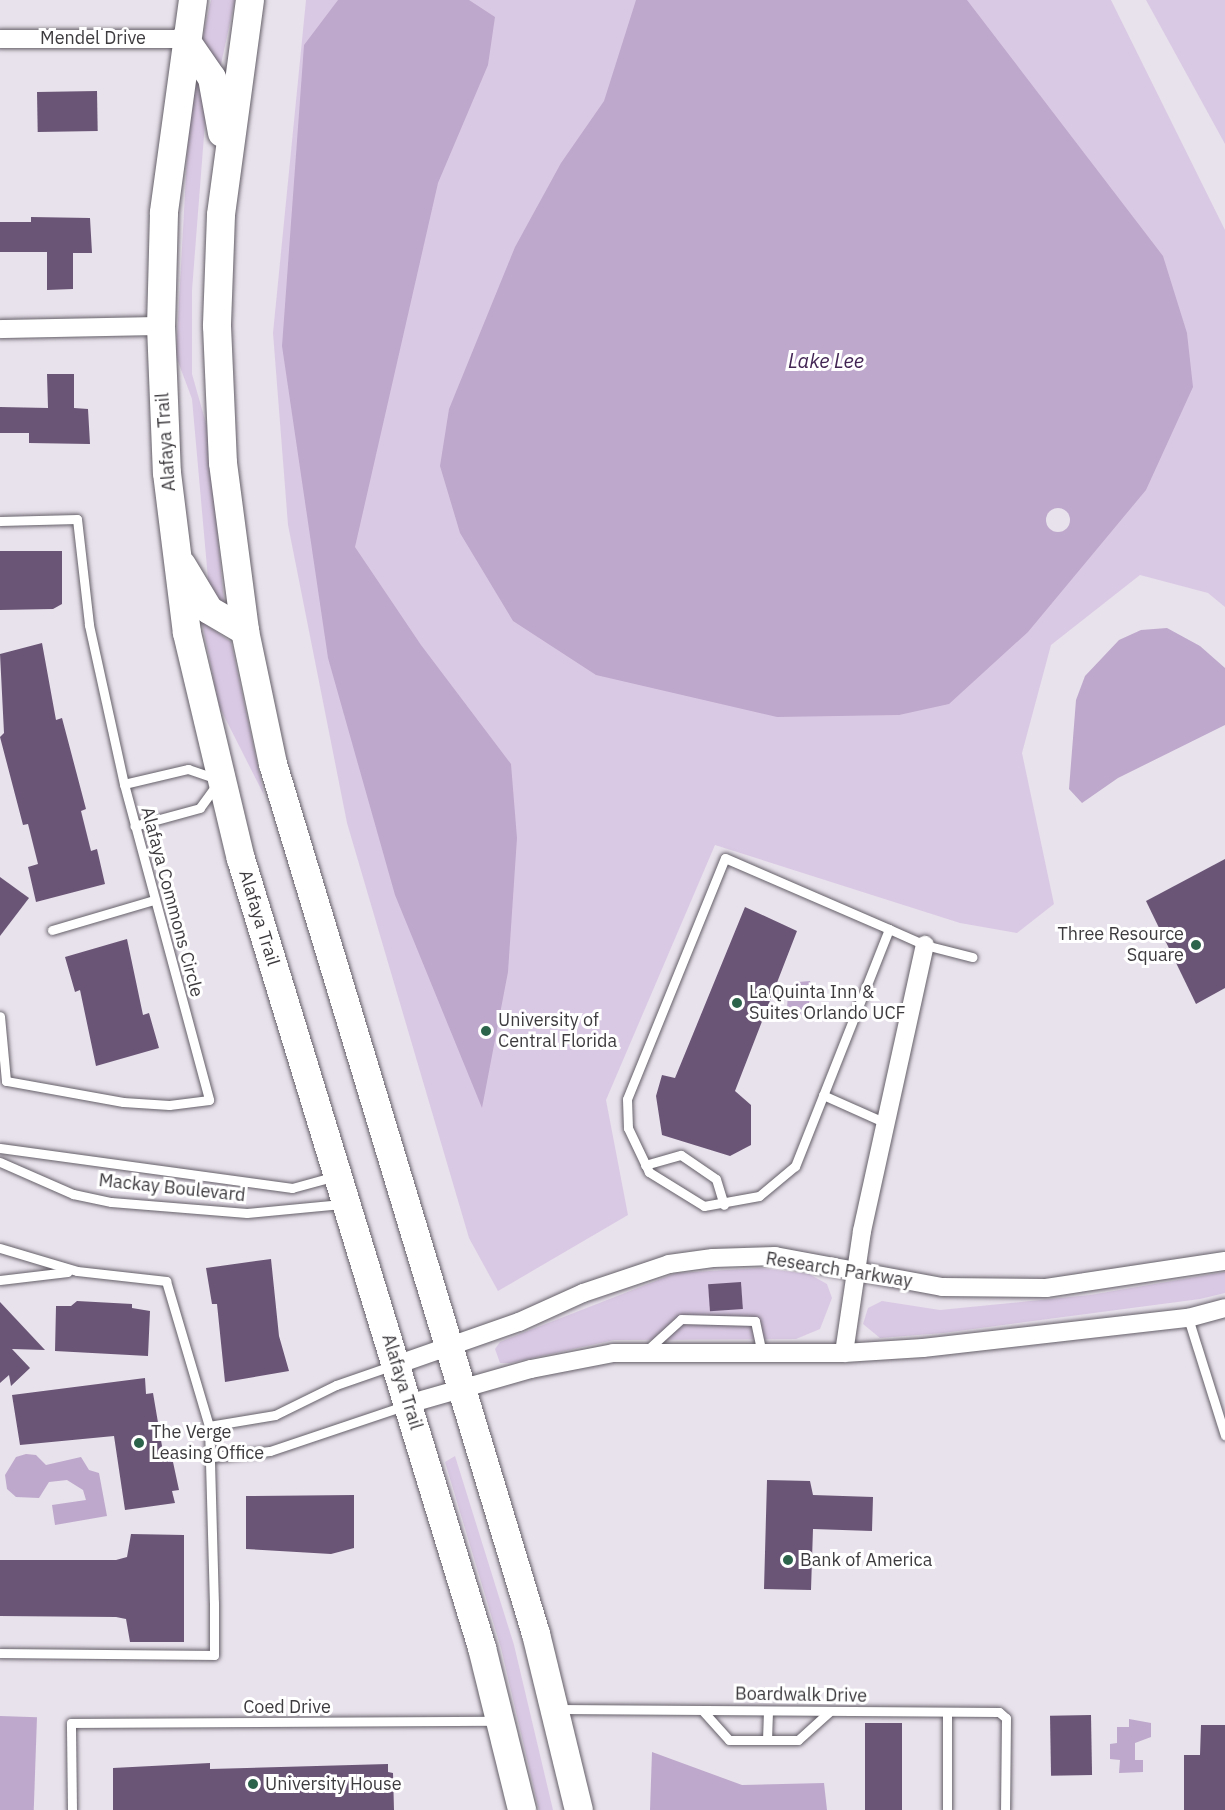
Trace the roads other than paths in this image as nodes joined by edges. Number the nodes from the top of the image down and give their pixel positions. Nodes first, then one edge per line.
1 (193, 0) edge
2 (249, 0) edge
3 (0, 39) edge
4 (185, 39) junction
5 (227, 162) junction
6 (161, 326) junction
7 (0, 329) edge
8 (0, 521) edge
9 (175, 553) junction
10 (245, 631) junction
11 (220, 780) junction
12 (124, 783) junction
13 (134, 826) junction
14 (154, 900) junction
15 (889, 929) junction
16 (52, 930) dead end
17 (925, 945) junction
18 (972, 957) dead end
19 (0, 1016) edge
20 (823, 1095) junction
21 (886, 1123) junction
22 (0, 1148) edge
23 (0, 1161) edge
24 (645, 1165) junction
25 (338, 1175) junction
26 (346, 1203) junction
27 (724, 1205) junction
28 (0, 1248) edge
29 (1225, 1261) edge
30 (77, 1271) junction
31 (856, 1271) junction
32 (0, 1280) edge
33 (1225, 1308) edge
34 (1188, 1318) junction
35 (450, 1346) junction
36 (645, 1352) junction
37 (762, 1353) junction
38 (844, 1353) junction
39 (396, 1365) junction
40 (463, 1389) junction
41 (408, 1404) junction
42 (209, 1426) junction
43 (1225, 1435) edge
44 (213, 1457) junction
45 (0, 1653) edge
46 (558, 1709) junction
47 (702, 1710) junction
48 (768, 1711) junction
49 (829, 1712) junction
50 (947, 1714) junction
51 (502, 1721) junction
52 (767, 1740) junction
53 (72, 1810) edge
54 (522, 1810) edge
55 (579, 1810) edge
56 (946, 1810) edge
57 (1005, 1810) edge

1 - 4 main road, Alafaya Trail
2 - 5 main road
3 - 4 street, Mendel Drive
4 - 5 main road
4 - 6 main road, Alafaya Trail
5 - 10 main road
6 - 7 street
6 - 9 main road, Alafaya Trail
8 - 12 lane, Alafaya Commons Circle
9 - 10 main road
9 - 11 main road, Alafaya Trail
10 - 35 main road
11 - 12 lane
11 - 13 lane
11 - 25 main road, Alafaya Trail
12 - 13 lane, Alafaya Commons Circle
13 - 14 lane, Alafaya Commons Circle
14 - 16 lane
14 - 19 lane, Alafaya Commons Circle
15 - 17 lane
15 - 20 lane
15 - 24 lane
17 - 18 lane
17 - 21 street
20 - 21 lane
20 - 27 lane
21 - 31 street
22 - 25 lane, Mackay Boulevard
23 - 26 lane, Mackay Boulevard
24 - 27 lane
24 - 27 lane
25 - 26 main road, Alafaya Trail
26 - 39 main road, Alafaya Trail
28 - 30 lane
29 - 31 street, Research Parkway
30 - 32 lane
30 - 42 lane
31 - 35 street, Research Parkway
31 - 38 street
33 - 34 street
34 - 38 street
34 - 43 lane
35 - 39 street, Research Parkway
35 - 40 main road
36 - 37 street
36 - 37 lane
36 - 40 street
37 - 38 street
39 - 41 main road, Alafaya Trail
39 - 42 lane
40 - 41 street
40 - 46 main road
41 - 44 lane
41 - 51 main road, Alafaya Trail
42 - 44 lane
44 - 45 lane
46 - 47 lane, Boardwalk Drive
46 - 55 main road
47 - 48 lane, Boardwalk Drive
47 - 52 lane
48 - 49 lane, Boardwalk Drive
48 - 52 lane
49 - 50 lane, Boardwalk Drive
49 - 52 lane
50 - 56 lane
50 - 57 lane, Boardwalk Drive
51 - 53 lane, Coed Drive
51 - 54 main road, Alafaya Trail

